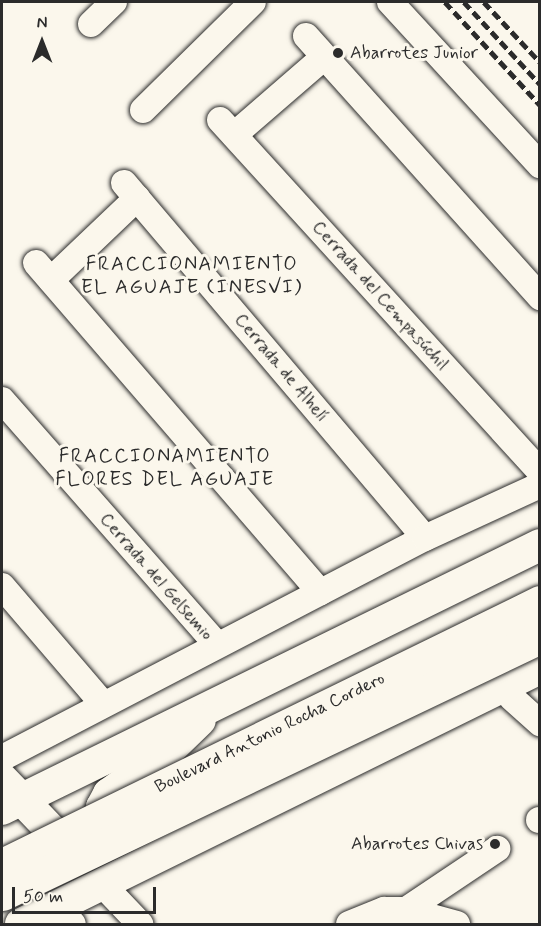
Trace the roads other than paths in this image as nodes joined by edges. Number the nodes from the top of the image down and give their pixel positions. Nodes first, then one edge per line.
1 (114, 2) edge
2 (253, 2) edge
3 (390, 2) edge
4 (91, 24) dead end
5 (306, 36) dead end
6 (324, 57) junction
7 (143, 110) dead end
8 (540, 165) edge
9 (540, 297) edge
10 (2, 400) edge
11 (540, 472) edge
12 (540, 485) edge
13 (425, 538) junction
14 (540, 545) edge
15 (2, 586) edge
16 (320, 592) junction
17 (540, 602) edge
18 (540, 637) edge
19 (217, 645) junction
20 (540, 668) edge
21 (540, 685) edge
22 (512, 698) junction
23 (223, 699) junction
24 (104, 704) junction
25 (540, 723) edge
26 (2, 758) edge
27 (8, 796) edge
28 (209, 829) junction
29 (171, 847) junction
30 (497, 849) dead end
31 (2, 851) edge
32 (2, 865) edge
33 (101, 883) junction
34 (2, 894) edge
35 (406, 910) junction
36 (65, 916) edge
37 (21, 924) edge
38 (140, 924) edge
39 (349, 924) edge
40 (457, 924) edge

1 - 4 street
2 - 7 street
3 - 8 street
5 - 6 street
6 - 9 street
6 - 11 street, Cerrada del Cempasúchil
10 - 19 street, Cerrada del Gelsemio
12 - 13 street
13 - 16 street
13 - 16 street, Cerrada de Alhelí
14 - 23 main road
15 - 24 street
16 - 19 street
17 - 32 highway, Boulevard Antonio Rocha Cordero, bridge
18 - 34 highway, Boulevard Antonio Rocha Cordero, bridge
19 - 24 street
20 - 28 main road
21 - 22 street
22 - 25 street
22 - 28 street
23 - 27 main road
23 - 29 main road
24 - 26 street
27 - 33 main road
28 - 29 main road
29 - 33 main road
30 - 35 street
31 - 36 main road
33 - 36 main road
33 - 38 street
35 - 39 street
35 - 40 street
36 - 37 main road

